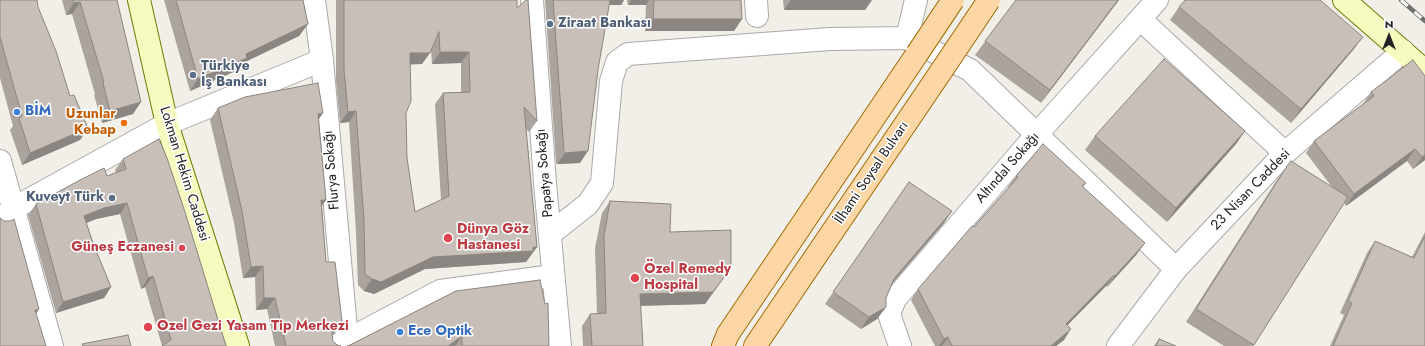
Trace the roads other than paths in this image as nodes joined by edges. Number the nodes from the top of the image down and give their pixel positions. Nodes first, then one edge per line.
1 (139, 0) edge
2 (314, 0) edge
3 (532, 0) edge
4 (916, 0) edge
5 (953, 0) edge
6 (989, 0) edge
7 (1157, 0) edge
8 (1344, 0) edge
9 (1140, 18) junction
10 (912, 46) junction
11 (1403, 51) junction
12 (322, 60) junction
13 (1425, 71) edge
14 (166, 124) junction
15 (1037, 134) junction
16 (1285, 153) junction
17 (0, 161) edge
18 (5, 213) edge
19 (550, 234) junction
20 (1176, 269) junction
21 (553, 276) junction
22 (342, 343) edge
23 (52, 346) edge
24 (238, 346) edge
25 (560, 346) edge
26 (723, 346) edge
27 (755, 346) edge
28 (900, 346) edge
29 (1118, 346) edge

1 - 14 street, Lokman Hekim Caddesi
2 - 12 street, Flurya Sokağı
3 - 19 street, Papatya Sokağı
4 - 10 street
5 - 10 main road, bridge
6 - 27 main road, İlhami Soysal Bulvarı, bridge
7 - 9 street, Altındal Sokağı
8 - 11 street
9 - 15 street, Altındal Sokağı
9 - 16 street
10 - 15 street
10 - 19 street
10 - 26 main road
11 - 13 street
11 - 16 street, 23 Nisan Caddesi
12 - 14 street
12 - 22 street, Flurya Sokağı
14 - 18 street
14 - 24 street, Lokman Hekim Caddesi
15 - 20 street
15 - 28 street, Altındal Sokağı
16 - 20 street, 23 Nisan Caddesi
17 - 18 street
18 - 23 street
19 - 21 street, Papatya Sokağı
20 - 29 street, 23 Nisan Caddesi
21 - 22 street
21 - 25 street, Papatya Sokağı

